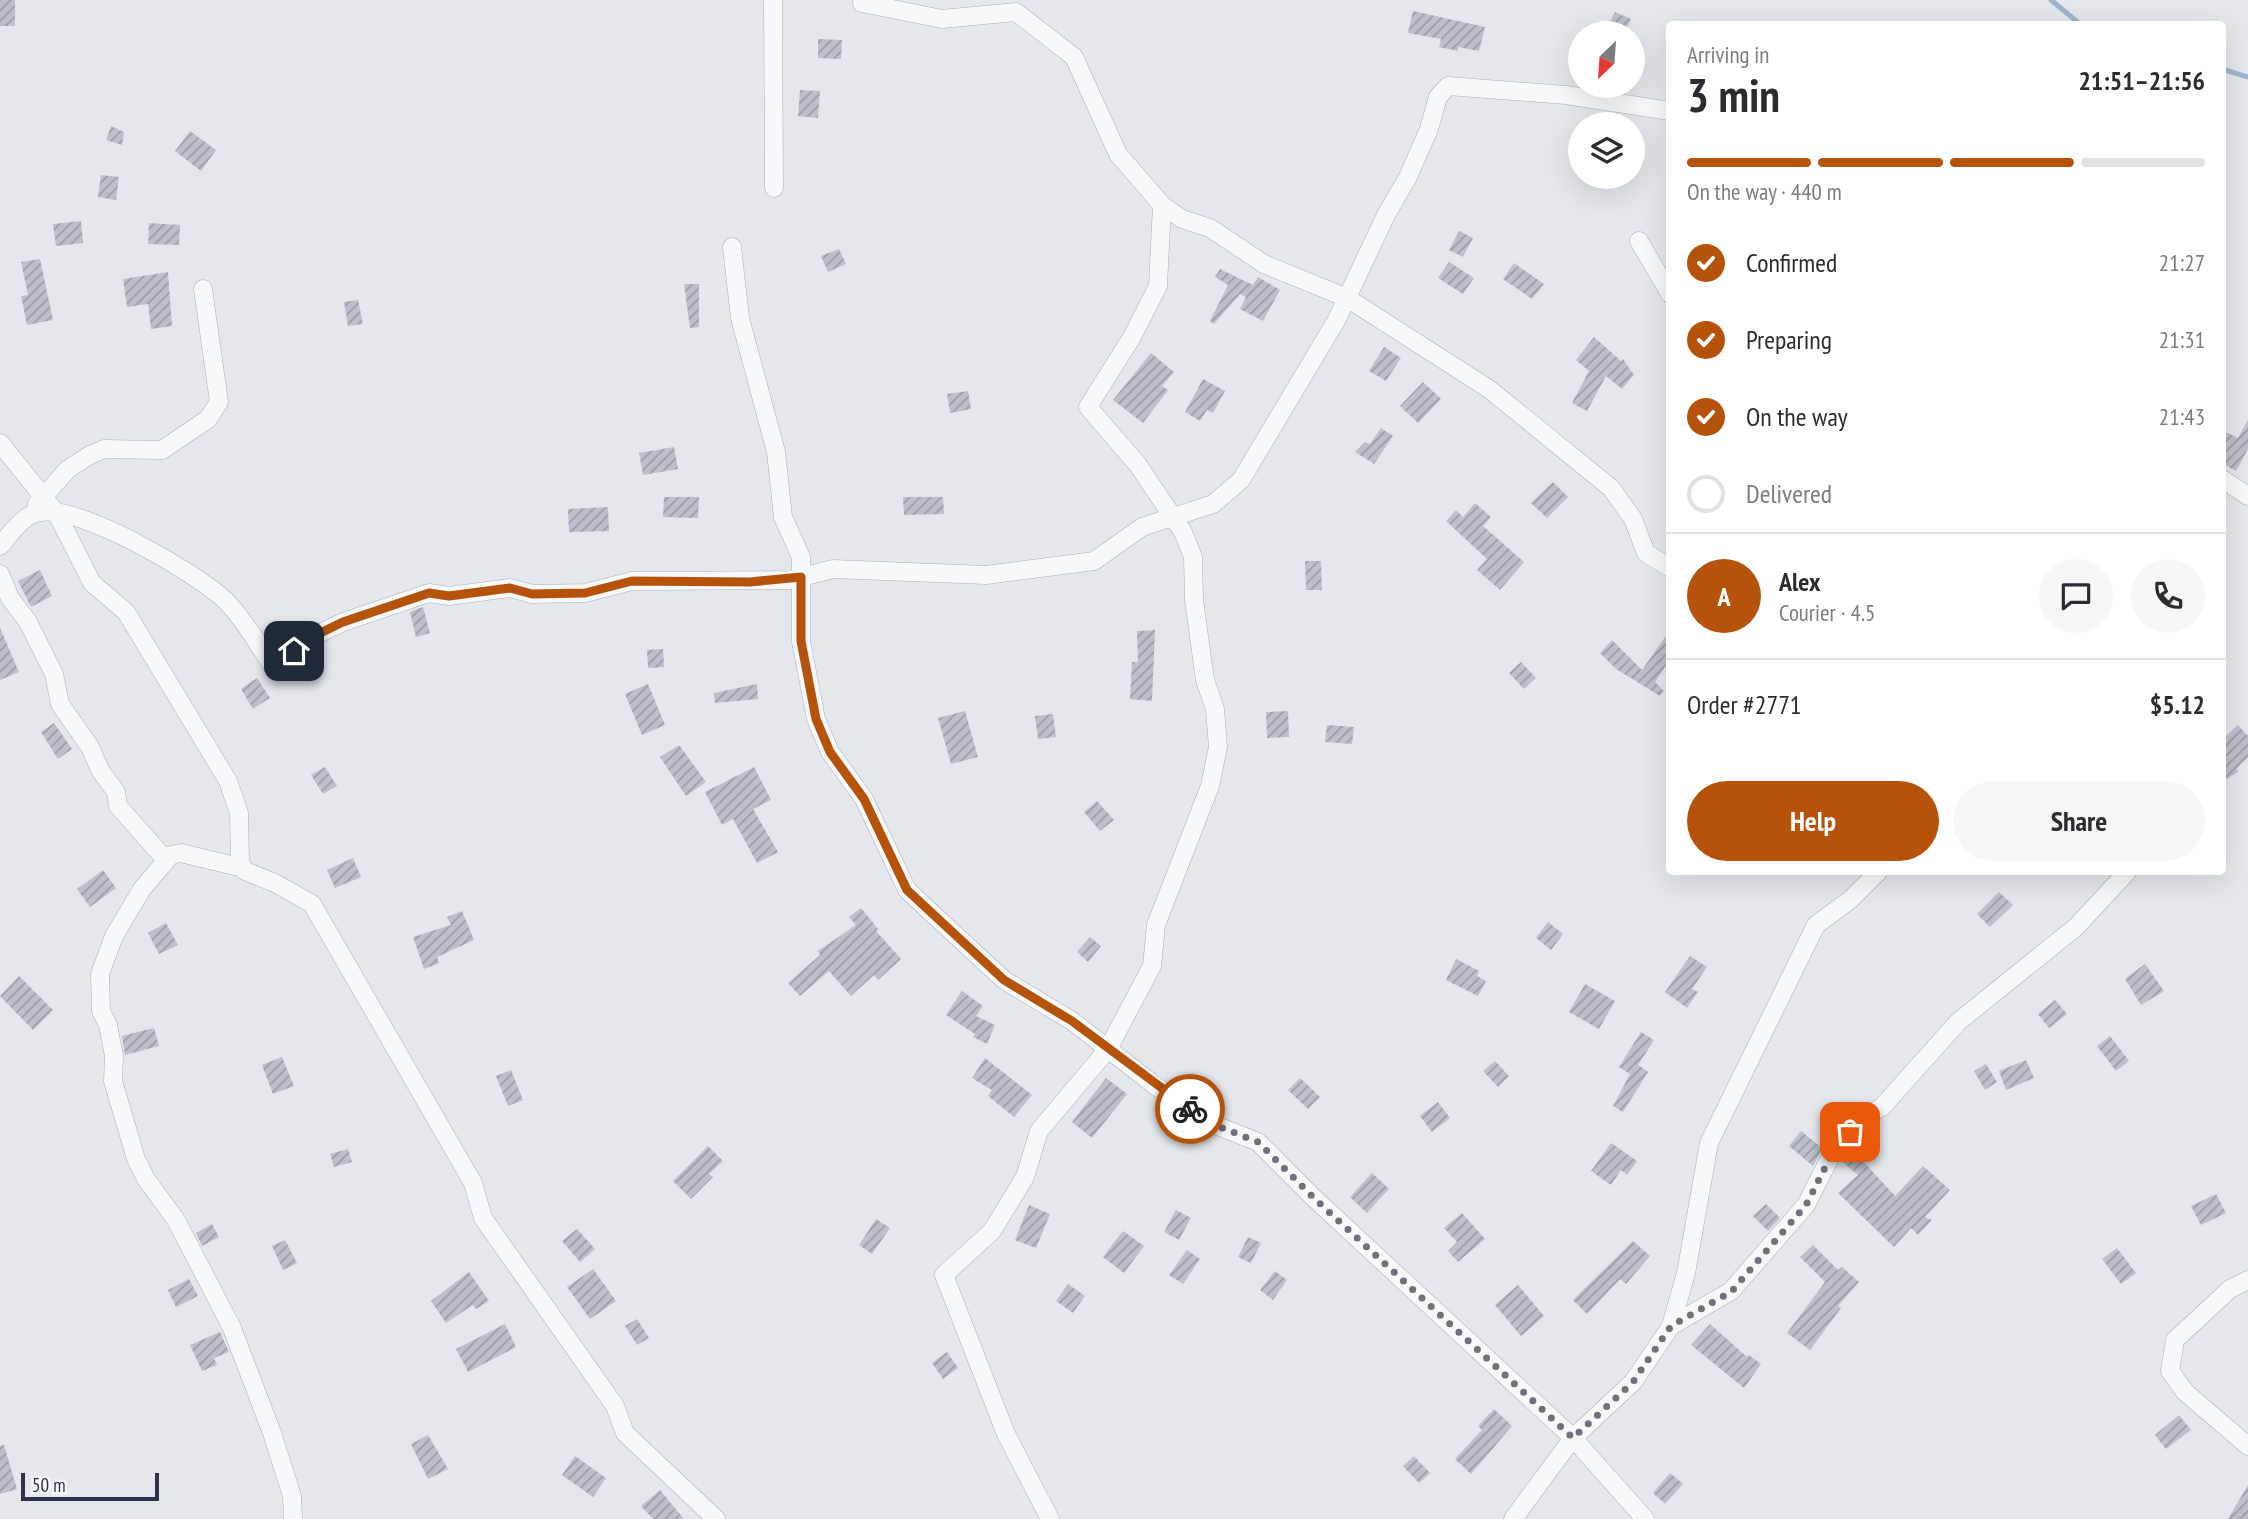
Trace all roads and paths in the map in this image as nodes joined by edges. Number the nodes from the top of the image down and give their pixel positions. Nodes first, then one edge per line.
1 (773, 0) edge
2 (862, 3) dead end
3 (1666, 110) edge
4 (774, 188) dead end
5 (1162, 205) junction
6 (1639, 242) dead end
7 (732, 247) dead end
8 (1666, 287) edge
9 (204, 289) dead end
10 (1347, 298) junction
11 (0, 443) edge
12 (2226, 482) edge
13 (45, 496) junction
14 (2248, 496) edge
15 (57, 514) junction
16 (1174, 518) junction
17 (21, 522) junction
18 (0, 546) edge
19 (1666, 566) edge
20 (0, 574) edge
21 (801, 577) junction
22 (166, 860) junction
23 (243, 868) junction
24 (1875, 875) edge
25 (2124, 875) edge
26 (1108, 1049) junction
27 (2248, 1280) edge
28 (1671, 1326) junction
29 (1573, 1438) junction
30 (2248, 1446) edge
31 (293, 1519) edge
32 (716, 1519) edge
33 (1050, 1519) edge
34 (1513, 1519) edge
35 (1645, 1519) edge

1 - 4 street
2 - 5 street
3 - 10 street
5 - 10 street
5 - 16 street
6 - 8 street
7 - 21 street
9 - 13 street
10 - 16 street
10 - 19 street
11 - 13 street
12 - 14 street
13 - 15 street
13 - 17 street
15 - 17 street
15 - 21 street
15 - 23 street
16 - 21 street
16 - 26 street
17 - 18 street
20 - 22 street
21 - 26 street
22 - 23 street
22 - 31 street
23 - 32 street
24 - 28 street
25 - 28 street
26 - 29 street
26 - 33 street
27 - 30 street
28 - 29 street
29 - 34 street
29 - 35 street

